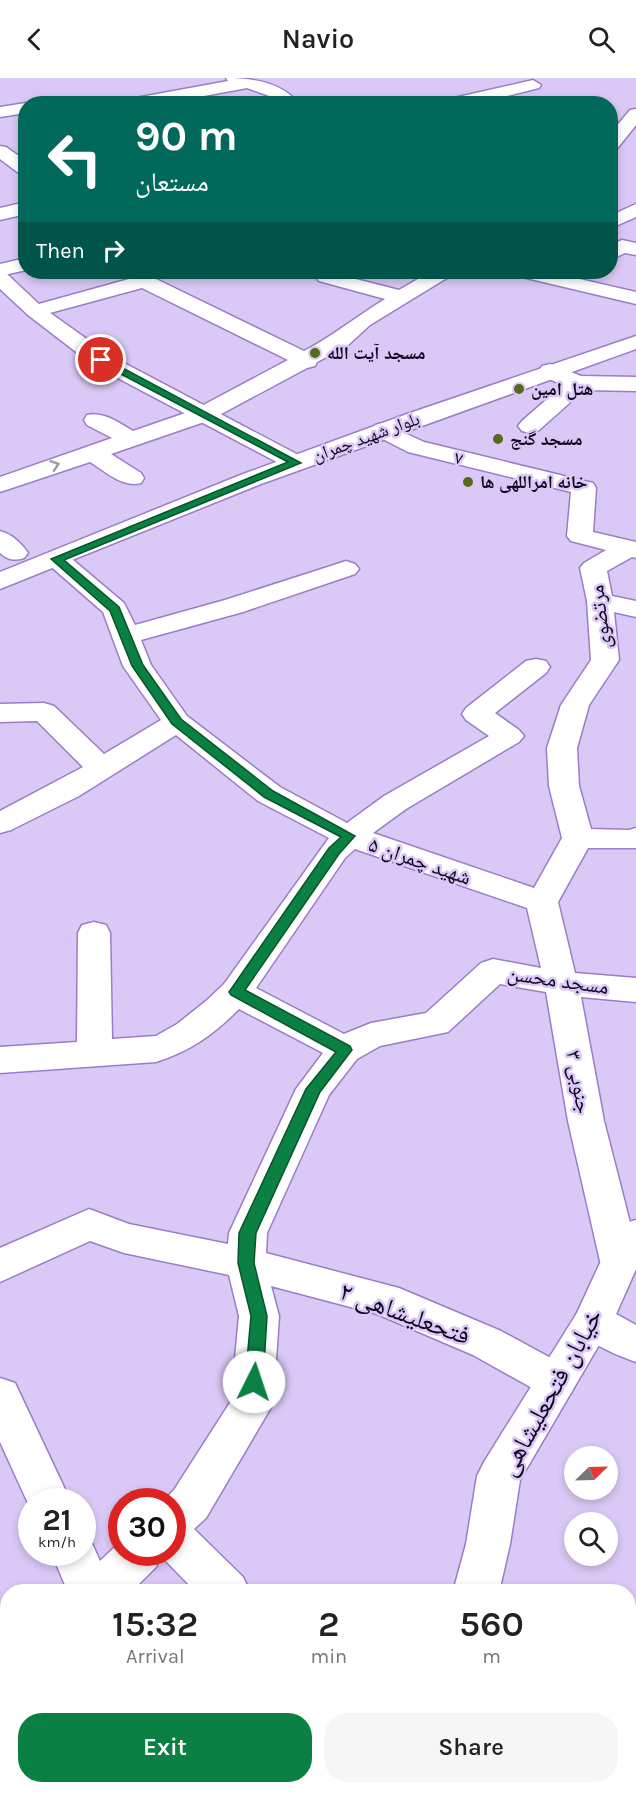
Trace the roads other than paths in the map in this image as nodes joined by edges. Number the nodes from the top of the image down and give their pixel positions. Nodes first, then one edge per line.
1 (241, 80) edge
2 (532, 85) dead end
3 (167, 96) edge
4 (282, 96) edge
5 (485, 96) edge
6 (18, 109) edge
7 (0, 112) edge
8 (636, 114) edge
9 (629, 132) edge
10 (18, 147) edge
11 (0, 151) edge
12 (18, 164) edge
13 (18, 210) edge
14 (636, 210) edge
15 (0, 214) edge
16 (618, 219) edge
17 (618, 249) edge
18 (636, 249) edge
19 (18, 266) edge
20 (0, 270) edge
21 (0, 278) edge
22 (143, 279) edge
23 (154, 279) edge
24 (334, 279) edge
25 (431, 279) edge
26 (583, 279) edge
27 (401, 297) junction
28 (636, 298) edge
29 (35, 311) junction
30 (636, 328) edge
31 (636, 342) edge
32 (307, 361) junction
33 (550, 371) junction
34 (578, 383) junction
35 (636, 384) edge
36 (202, 415) junction
37 (94, 420) dead end
38 (530, 426) dead end
39 (383, 430) junction
40 (131, 439) junction
41 (92, 453) junction
42 (287, 458) junction
43 (132, 478) dead end
44 (0, 485) edge
45 (632, 550) edge
46 (5, 551) edge
47 (57, 559) junction
48 (345, 568) dead end
49 (0, 581) edge
50 (600, 602) junction
51 (636, 609) edge
52 (126, 636) junction
53 (536, 667) dead end
54 (0, 712) edge
55 (177, 722) junction
56 (100, 767) junction
57 (0, 823) edge
58 (349, 836) junction
59 (578, 838) junction
60 (636, 838) edge
61 (542, 902) junction
62 (94, 933) dead end
63 (561, 983) junction
64 (636, 990) edge
65 (236, 992) junction
66 (345, 1050) junction
67 (95, 1052) junction
68 (0, 1060) edge
69 (628, 1248) edge
70 (246, 1263) junction
71 (0, 1266) edge
72 (593, 1321) junction
73 (636, 1324) edge
74 (636, 1345) edge
75 (556, 1380) junction
76 (0, 1396) edge
77 (43, 1488) edge
78 (186, 1508) edge
79 (186, 1551) edge
80 (80, 1566) edge
81 (126, 1566) edge
82 (88, 1584) edge
83 (107, 1584) edge
84 (219, 1584) edge
85 (478, 1584) edge

1 - 3 street
1 - 4 street
2 - 5 street
6 - 7 street
8 - 9 street
10 - 11 street
11 - 12 street
13 - 15 street
14 - 16 street
17 - 18 street
19 - 20 street
21 - 29 street
22 - 29 street
23 - 32 street
24 - 27 street
25 - 27 street
26 - 28 street
27 - 32 street
29 - 36 street
30 - 42 street, بلوار شهید چمران
31 - 33 street, بلوار شهید چمران
32 - 36 street
33 - 34 street
33 - 39 street, بلوار شهید چمران
34 - 35 street
34 - 38 street
36 - 40 street
36 - 42 street
37 - 40 street
39 - 42 street, بلوار شهید چمران
39 - 45 street, ۷
40 - 41 street
41 - 43 street
44 -> 41 street
42 - 46 street, بلوار شهید چمران
42 - 47 street, بلوار شهید چمران
45 - 50 street, مرتضوی
47 - 49 street, بلوار شهید چمران
47 - 52 street, شهید چمران ۵
48 - 52 street
50 - 51 street
50 - 59 street, مرتضوی
52 - 55 street, شهید چمران ۵
53 - 58 street
54 - 56 street
55 - 56 street
55 - 58 street, شهید چمران ۵
56 - 57 street
58 - 61 street, شهید چمران ۵
58 - 65 street
59 - 60 street
59 - 61 street
61 - 63 street, ۳ جنوبی
62 - 67 street
63 - 64 street, مسجد محسن
63 - 66 street, مسجد محسن
63 - 69 street, ۳ جنوبی
65 - 66 street
65 - 67 street
66 - 70 street, مسجد محسن
67 - 68 street
69 - 72 street, خیابان فتحعلیشاهی
70 - 71 street, فتحعلیشاهی ۲
70 - 75 street, فتحعلیشاهی ۲
70 - 78 street, مسجد محسن
72 - 73 street
72 - 74 street
72 - 75 street, خیابان فتحعلیشاهی
75 - 85 street, خیابان فتحعلیشاهی
76 - 77 street
79 - 84 street
80 - 82 street
81 - 83 street

